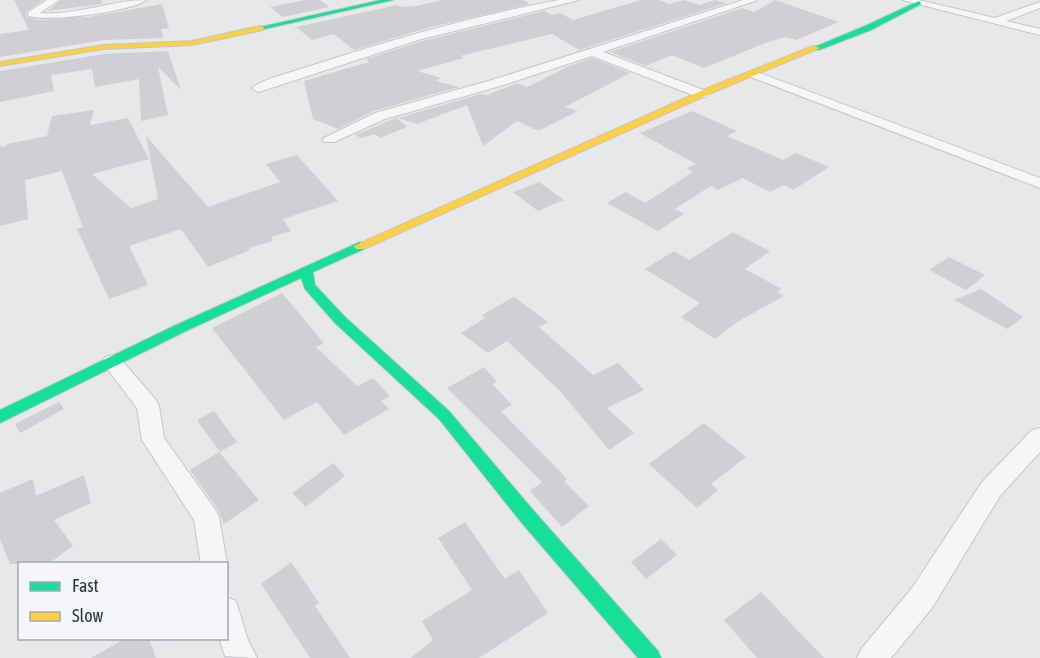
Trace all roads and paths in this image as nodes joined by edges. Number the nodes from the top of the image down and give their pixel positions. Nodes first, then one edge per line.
1 (54, 0) edge
2 (142, 0) edge
3 (390, 0) edge
4 (574, 0) edge
5 (753, 0) edge
6 (913, 1) edge
7 (1040, 5) edge
8 (996, 21) junction
9 (1040, 32) edge
10 (593, 51) junction
11 (0, 64) edge
12 (752, 74) junction
13 (258, 88) dead end
14 (702, 94) junction
15 (329, 139) dead end
16 (1040, 183) edge
17 (306, 270) junction
18 (112, 362) junction
19 (0, 417) edge
20 (1040, 437) edge
21 (214, 562) edge
22 (228, 619) edge
23 (242, 658) edge
24 (651, 658) edge
25 (872, 658) edge

1 - 2 street
3 - 11 street
4 - 13 street
5 - 10 street
6 - 8 street
6 - 12 street
7 - 8 street
8 - 9 street
10 - 14 street
10 - 15 street
12 - 14 street
12 - 16 street
14 - 17 street
17 - 18 street
17 - 24 street
18 - 19 street
18 - 21 street
20 - 25 street
22 - 23 street

